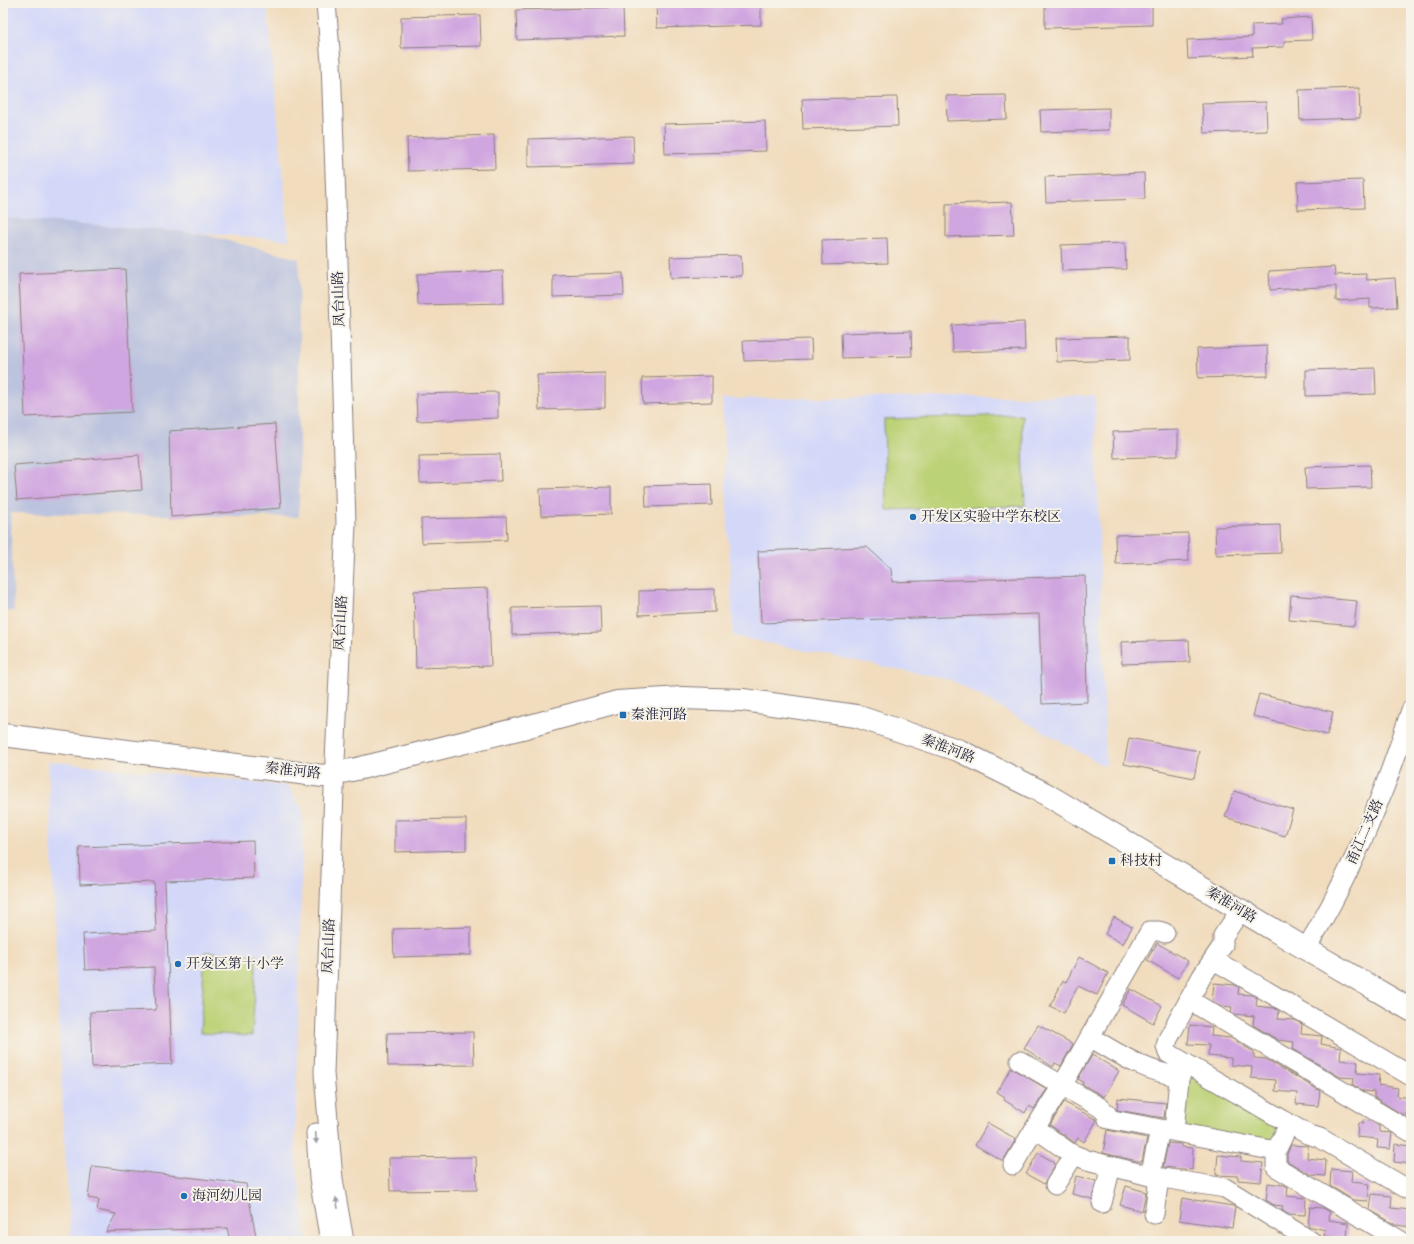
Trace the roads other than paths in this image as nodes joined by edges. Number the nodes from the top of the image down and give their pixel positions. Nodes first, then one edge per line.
1 (314, 3) edge
2 (326, 3) edge
3 (1411, 710) edge
4 (3, 722) edge
5 (3, 735) edge
6 (329, 768) junction
7 (1241, 910) junction
8 (1165, 933) dead end
9 (1308, 944) junction
10 (1214, 960) junction
11 (1411, 996) edge
12 (1189, 1000) junction
13 (1411, 1010) edge
14 (1090, 1037) junction
15 (1020, 1061) dead end
16 (1182, 1070) junction
17 (1411, 1076) edge
18 (1063, 1084) junction
19 (1289, 1124) junction
20 (1035, 1128) junction
21 (1167, 1130) junction
22 (1411, 1132) edge
23 (1074, 1154) junction
24 (1276, 1159) junction
25 (1013, 1165) dead end
26 (1112, 1166) junction
27 (1155, 1177) junction
28 (1055, 1185) dead end
29 (1411, 1191) edge
30 (1102, 1203) dead end
31 (1154, 1214) dead end
32 (330, 1241) edge
33 (344, 1241) edge
34 (1311, 1241) edge
35 (1401, 1241) edge

1 - 6 street, 凤台山路
2 - 6 street, 凤台山路
3 - 9 street, 甬江二支路
4 - 6 main road, 秦淮河路
5 - 6 main road, 秦淮河路
6 - 7 main road, 秦淮河路
6 - 9 main road, 秦淮河路
6 -> 32 street, 凤台山路
33 -> 6 street, 凤台山路
7 - 9 main road, 秦淮河路
7 - 10 street
8 - 14 street
9 - 11 main road, 秦淮河路
9 - 13 main road, 秦淮河路
10 - 12 street
10 - 17 street
12 - 16 street
12 - 22 street
14 - 16 street
14 - 18 street
15 - 18 street
16 - 19 street
16 - 21 street
18 - 20 street
18 - 21 street
19 - 24 street
19 - 29 street
20 - 23 street
20 - 25 street
21 - 24 street
21 - 27 street
23 - 26 street
23 - 28 street
24 - 35 street
26 - 27 street
26 - 30 street
27 - 31 street
27 - 34 street

